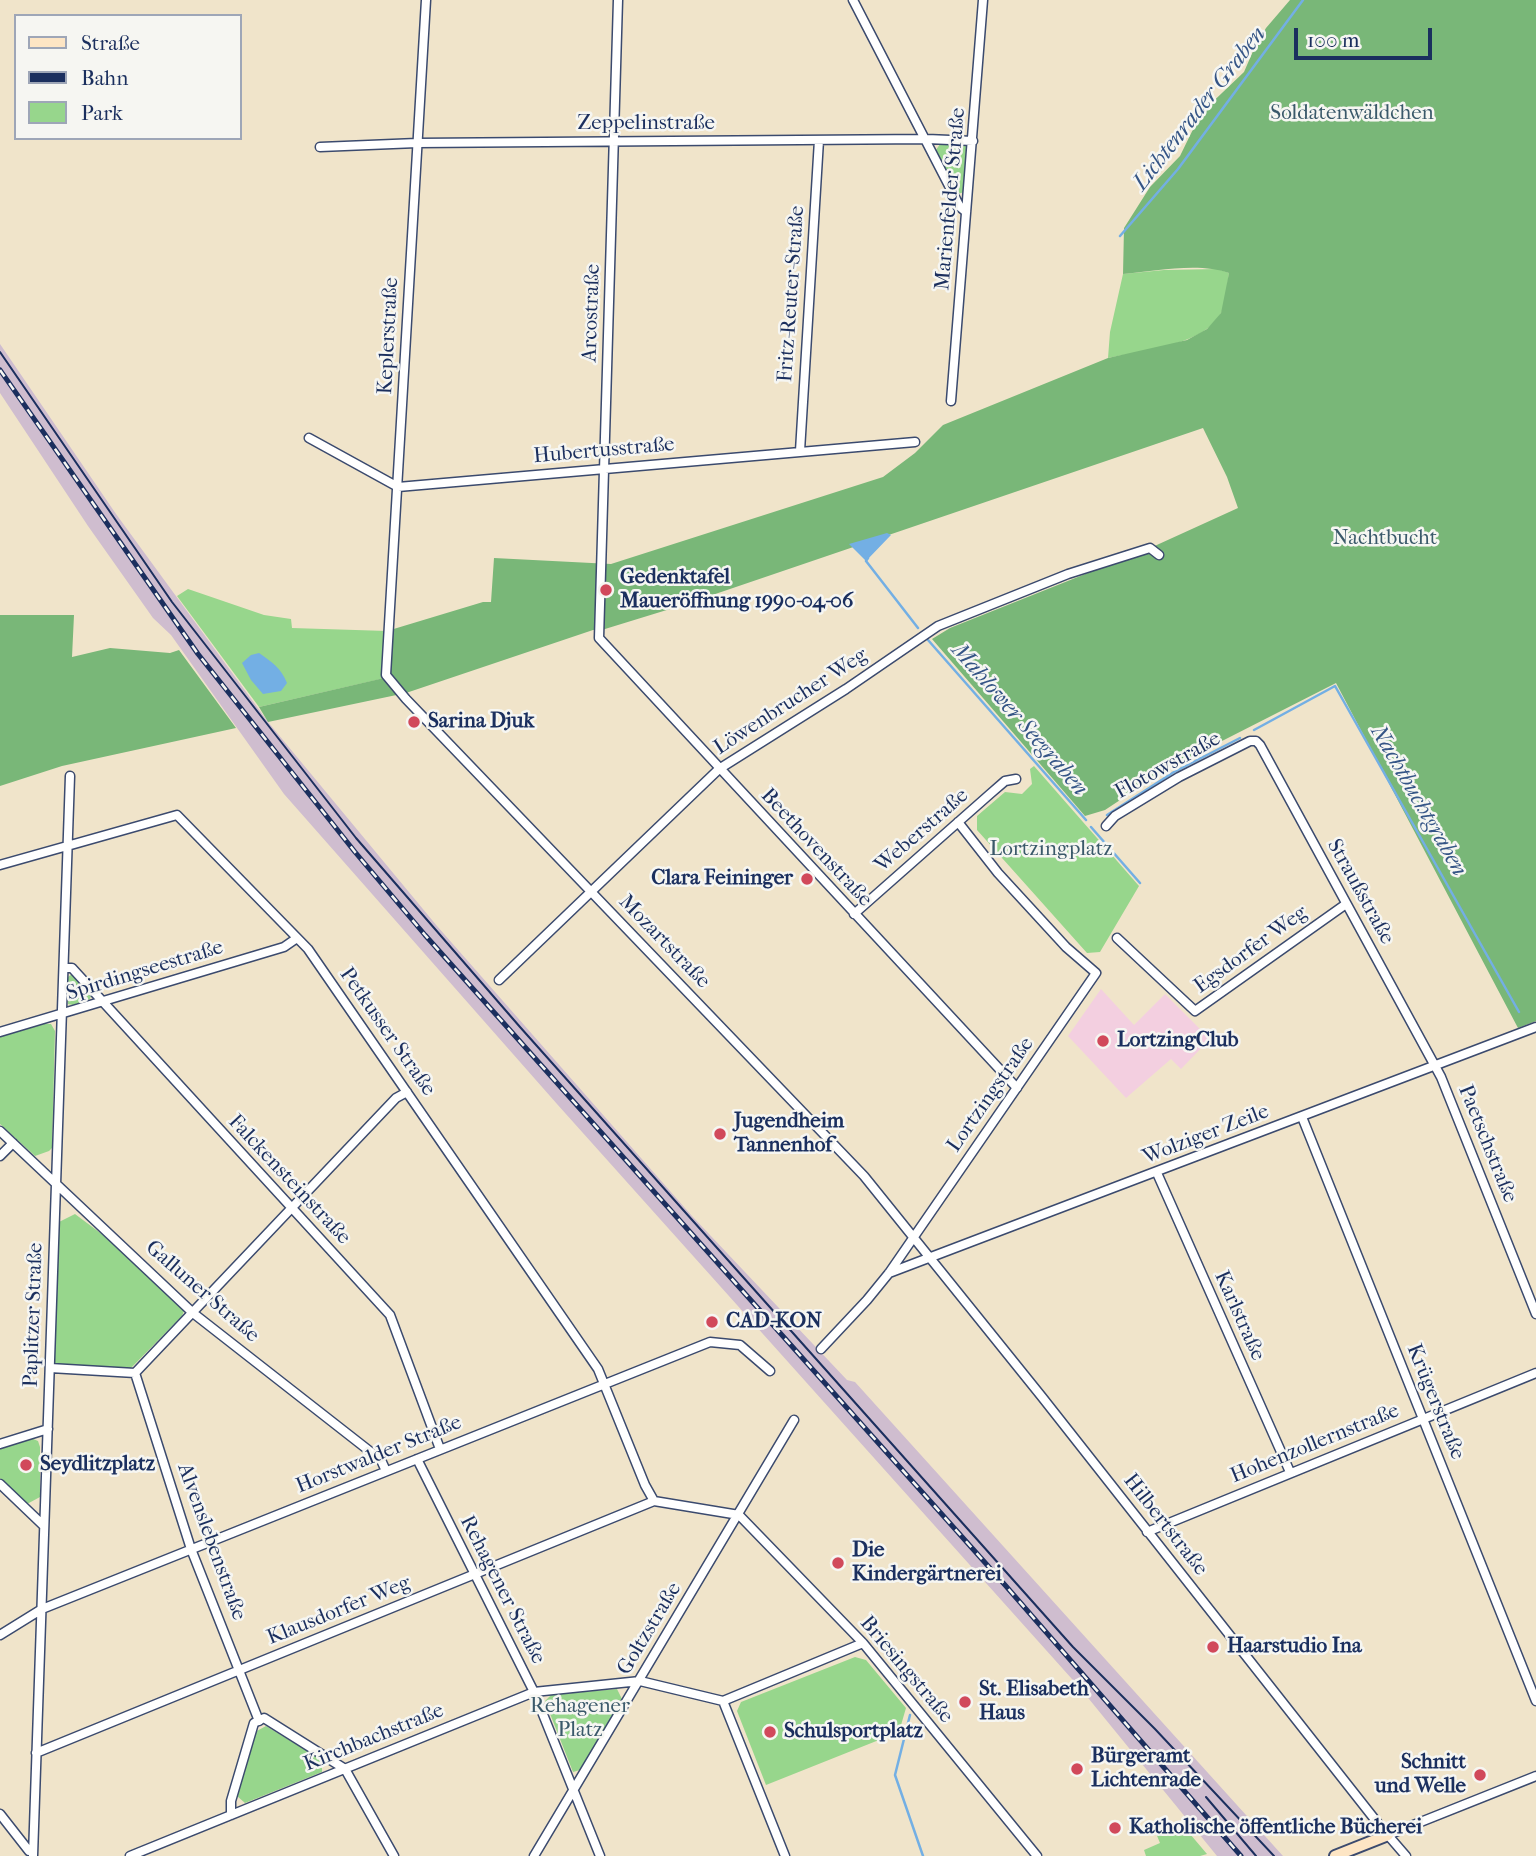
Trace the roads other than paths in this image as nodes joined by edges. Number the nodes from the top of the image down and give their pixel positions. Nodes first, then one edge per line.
1 (426, 0) edge
2 (618, 0) edge
3 (853, 0) edge
4 (983, 0) edge
5 (927, 139) junction
6 (819, 140) junction
7 (973, 141) junction
8 (615, 142) junction
9 (417, 143) junction
10 (320, 147) dead end
11 (966, 212) junction
12 (951, 401) dead end
13 (309, 438) dead end
14 (915, 442) dead end
15 (800, 451) junction
16 (603, 468) junction
17 (398, 487) junction
18 (1159, 555) dead end
19 (599, 627) joint
20 (386, 675) joint
21 (1250, 741) joint
22 (719, 769) junction
23 (70, 776) dead end
24 (1016, 779) dead end
25 (958, 822) junction
26 (1106, 826) dead end
27 (68, 846) junction
28 (0, 865) edge
29 (591, 892) junction
30 (1346, 904) junction
31 (854, 914) junction
32 (297, 938) junction
33 (1117, 938) dead end
34 (64, 968) junction
35 (499, 980) dead end
36 (103, 1002) junction
37 (62, 1014) junction
38 (1536, 1027) edge
39 (0, 1032) edge
40 (1435, 1066) junction
41 (1017, 1088) junction
42 (407, 1092) junction
43 (1303, 1117) junction
44 (0, 1131) edge
45 (13, 1143) junction
46 (0, 1156) edge
47 (1157, 1173) junction
48 (57, 1185) junction
49 (292, 1209) junction
50 (914, 1236) junction
51 (932, 1258) junction
52 (889, 1273) junction
53 (193, 1313) junction
54 (1536, 1314) edge
55 (821, 1349) dead end
56 (50, 1368) junction
57 (770, 1371) dead end
58 (135, 1373) junction
59 (1536, 1373) edge
60 (606, 1384) junction
61 (794, 1419) dead end
62 (1423, 1419) junction
63 (48, 1429) junction
64 (0, 1444) edge
65 (440, 1449) junction
66 (416, 1459) junction
67 (386, 1471) junction
68 (1290, 1472) junction
69 (0, 1484) edge
70 (654, 1500) junction
71 (739, 1515) junction
72 (44, 1526) junction
73 (1147, 1532) junction
74 (191, 1549) junction
75 (475, 1574) junction
76 (42, 1609) junction
77 (0, 1635) edge
78 (863, 1643) junction
79 (239, 1670) junction
80 (640, 1681) junction
81 (534, 1692) junction
82 (723, 1701) junction
83 (1536, 1701) edge
84 (259, 1721) junction
85 (36, 1753) junction
86 (345, 1769) junction
87 (1536, 1776) edge
88 (574, 1790) junction
89 (0, 1814) edge
90 (231, 1815) junction
91 (1388, 1835) junction
92 (33, 1853) edge
93 (130, 1856) edge
94 (394, 1856) edge
95 (534, 1856) edge
96 (600, 1856) edge
97 (785, 1856) edge
98 (1037, 1856) edge
99 (1335, 1856) edge
100 (1406, 1856) edge

1 - 9 street, Keplerstraße
2 - 8 street, Arcostraße
3 - 5 street
4 - 7 street, Marienfelder Straße
5 - 6 street, Zeppelinstraße
5 - 7 street, Zeppelinstraße
5 - 11 street
6 - 8 street, Zeppelinstraße
6 - 15 street, Fritz-Reuter-Straße
7 - 11 street, Marienfelder Straße
8 - 9 street, Zeppelinstraße
8 - 16 street, Arcostraße
9 - 10 street, Zeppelinstraße
9 - 17 street, Keplerstraße
11 - 12 street, Marienfelder Straße
13 - 17 street
14 - 15 street, Hubertusstraße
15 - 16 street, Hubertusstraße
16 - 17 street, Hubertusstraße
16 - 19 street, Arcostraße
17 - 20 street, Keplerstraße
18 - 22 street, Löwenbrucher Weg
19 - 22 street, Beethovenstraße
20 - 29 street, Mozartstraße
21 - 26 street, Flotowstraße
21 - 30 street, Straußstraße
22 - 29 street, Löwenbrucher Weg
22 - 31 street, Beethovenstraße
23 - 27 street, Paplitzer Straße
24 - 25 street, Weberstraße
25 - 31 street, Weberstraße
25 - 41 street, Lortzingstraße
27 - 28 street
27 - 32 street, Petkusser Straße
27 - 34 street, Paplitzer Straße
29 - 35 street, Löwenbrucher Weg
29 - 50 street, Mozartstraße
30 - 33 street, Egsdorfer Weg
30 - 40 street, Straußstraße
31 - 41 street, Beethovenstraße
32 - 36 street, Spirdingseestraße
32 - 42 street, Petkusser Straße
34 - 36 street, Falckensteinstraße
34 - 37 street, Paplitzer Straße
36 - 37 street, Spirdingseestraße
36 - 49 street, Falckensteinstraße
37 - 39 street, Spirdingseestraße
37 - 48 street, Paplitzer Straße
38 - 40 street, Wolziger Zeile
40 - 43 street, Wolziger Zeile
40 - 54 street, Paetschstraße
41 - 50 street, Lortzingstraße
42 - 49 street
42 - 60 street, Petkusser Straße
43 - 47 street, Wolziger Zeile
43 - 62 street, Krügerstraße
44 - 45 street, Galluner Straße
45 - 46 street
45 - 48 street, Galluner Straße
47 - 51 street, Wolziger Zeile
47 - 68 street, Karlstraße
48 - 53 street, Galluner Straße
48 - 56 street, Paplitzer Straße
49 - 53 street
49 - 65 street, Falckensteinstraße
50 - 51 street, Hilbertstraße
50 - 52 street
51 - 52 street, Wolziger Zeile
51 - 73 street, Hilbertstraße
52 - 55 street
53 - 58 street
53 - 67 street, Galluner Straße
56 - 58 street
56 - 63 street, Paplitzer Straße
57 - 60 street, Horstwalder Straße
58 - 74 street, Alvenslebenstraße
59 - 62 street, Hohenzollernstraße
60 - 65 street, Horstwalder Straße
60 - 70 street, Petkusser Straße
61 - 71 street, Goltzstraße
62 - 68 street, Hohenzollernstraße
62 - 83 street, Krügerstraße
63 - 64 street
63 - 72 street, Paplitzer Straße
65 - 66 street, Horstwalder Straße
66 - 67 street, Horstwalder Straße
66 - 75 street, Rehagener Straße
67 - 74 street, Horstwalder Straße
68 - 73 street, Hohenzollernstraße
69 - 72 street
70 - 71 street
70 - 75 street, Klausdorfer Weg
71 - 78 street, Briesingstraße
71 - 80 street, Goltzstraße
72 - 76 street, Paplitzer Straße
73 - 91 street, Hilbertstraße
74 - 76 street, Horstwalder Straße
74 - 79 street, Alvenslebenstraße
75 - 79 street, Klausdorfer Weg
75 - 81 street, Rehagener Straße
76 - 77 street, Horstwalder Straße
76 - 85 street, Paplitzer Straße
78 - 82 street
78 - 98 street, Briesingstraße
79 - 84 street, Alvenslebenstraße
79 - 85 street, Klausdorfer Weg
80 - 81 street, Kirchbachstraße
80 - 82 street, Kirchbachstraße
80 - 88 street, Goltzstraße
81 - 86 street, Kirchbachstraße
81 - 88 street, Rehagener Straße
82 - 97 street
84 - 86 street
84 - 90 street
85 - 92 street, Paplitzer Straße
86 - 90 street, Kirchbachstraße
86 - 94 street
87 - 91 street
88 - 95 street, Goltzstraße
88 - 96 street, Rehagener Straße
89 - 92 street
90 - 93 street, Kirchbachstraße
91 - 99 street
91 - 100 street, Hilbertstraße

